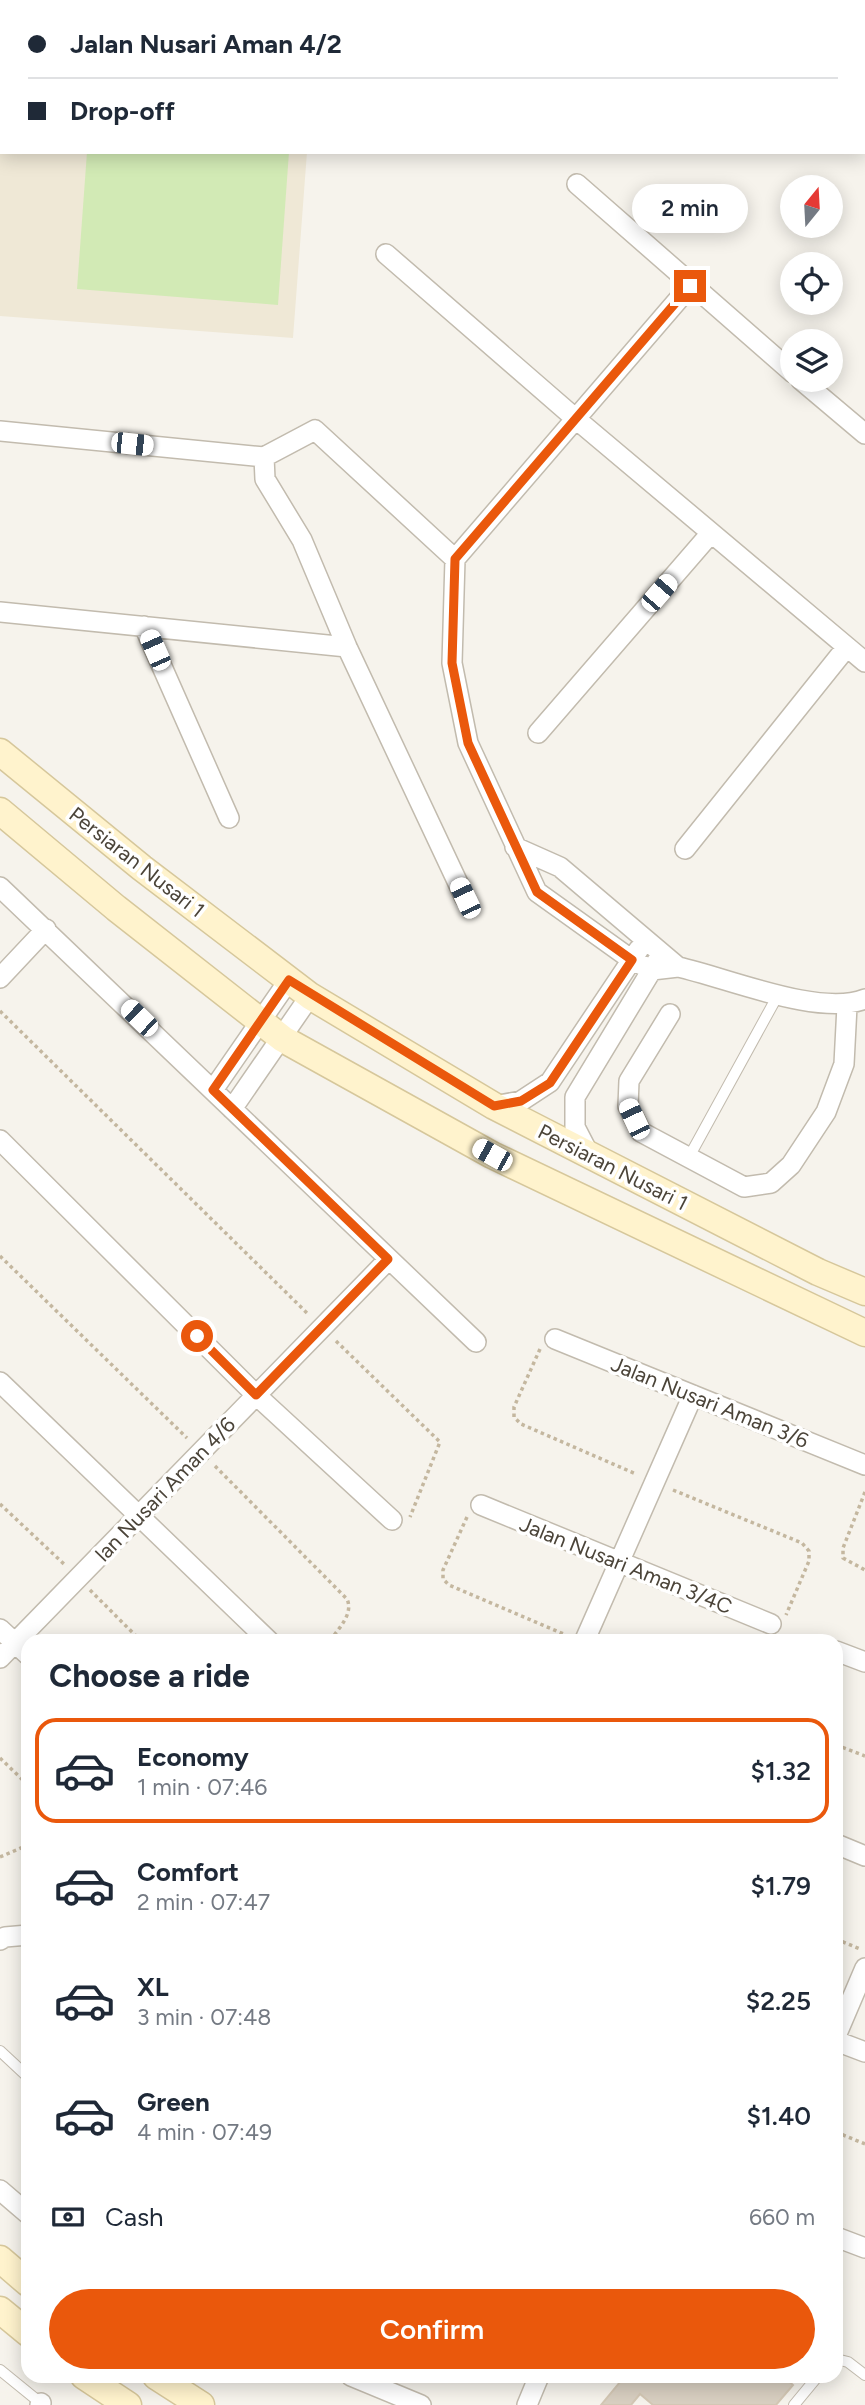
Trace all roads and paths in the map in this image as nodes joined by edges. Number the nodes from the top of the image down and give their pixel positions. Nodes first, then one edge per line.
1 (578, 184) dead end
2 (386, 254) dead end
3 (690, 286) junction
4 (780, 362) edge
5 (815, 392) edge
6 (576, 419) junction
7 (0, 431) edge
8 (865, 433) edge
9 (264, 457) junction
10 (711, 533) junction
11 (455, 559) junction
12 (0, 612) edge
13 (144, 626) junction
14 (347, 647) junction
15 (846, 648) junction
16 (865, 662) edge
17 (538, 733) dead end
18 (0, 751) edge
19 (0, 811) edge
20 (229, 818) dead end
21 (515, 846) junction
22 (685, 849) dead end
23 (0, 887) edge
24 (465, 898) dead end
25 (46, 929) junction
26 (644, 941) junction
27 (663, 951) junction
28 (632, 960) junction
29 (678, 967) junction
30 (652, 970) junction
31 (0, 978) edge
32 (300, 988) junction
33 (778, 995) junction
34 (856, 1003) edge
35 (0, 1011) edge
36 (670, 1014) dead end
37 (273, 1031) junction
38 (213, 1090) junction
39 (494, 1106) junction
40 (232, 1109) junction
41 (0, 1140) edge
42 (590, 1156) junction
43 (689, 1157) junction
44 (388, 1259) junction
45 (865, 1292) edge
46 (321, 1328) junction
47 (865, 1332) edge
48 (555, 1339) joint
49 (476, 1342) dead end
50 (0, 1382) edge
51 (256, 1395) junction
52 (693, 1395) junction
53 (865, 1465) edge
54 (654, 1482) junction
55 (865, 1492) edge
56 (481, 1505) joint
57 (139, 1515) junction
58 (392, 1520) joint
59 (618, 1563) junction
60 (865, 1570) edge
61 (771, 1624) joint
62 (0, 1629) edge
63 (35, 1634) edge
64 (262, 1634) edge
65 (564, 1634) edge
66 (579, 1634) edge
67 (21, 1648) edge
68 (21, 1649) edge
69 (843, 1654) edge
70 (0, 1658) edge
71 (865, 1662) edge
72 (843, 1748) edge
73 (865, 1756) edge
74 (0, 1758) edge
75 (21, 1778) edge
76 (843, 1847) edge
77 (21, 1848) edge
78 (865, 1856) edge
79 (0, 1857) edge
80 (21, 1936) edge
81 (0, 1940) edge
82 (843, 1943) edge
83 (865, 1951) edge
84 (865, 1968) edge
85 (843, 2020) edge
86 (843, 2044) edge
87 (0, 2051) edge
88 (865, 2052) edge
89 (21, 2070) edge
90 (843, 2136) edge
91 (865, 2144) edge
92 (0, 2190) edge
93 (21, 2208) edge
94 (843, 2240) edge
95 (865, 2248) edge
96 (0, 2259) edge
97 (21, 2277) edge
98 (0, 2311) edge
99 (21, 2328) edge
100 (843, 2361) edge
101 (0, 2370) edge
102 (865, 2375) edge
103 (95, 2383) edge
104 (167, 2383) edge
105 (368, 2383) edge
106 (536, 2383) edge
107 (812, 2383) edge
108 (42, 2404) edge
109 (128, 2405) edge
110 (201, 2405) edge
111 (421, 2405) edge
112 (527, 2405) edge
113 (794, 2405) edge

1 - 3 street
2 - 6 street
3 - 4 street
3 - 6 street
5 - 8 street
6 - 10 street
6 - 11 street
7 - 9 street
9 - 11 street
9 - 14 street
10 - 15 street
10 - 17 street
11 - 21 street
12 - 13 street
13 - 14 street
13 - 20 street
14 - 24 street
15 - 16 street
15 - 22 street
18 - 32 main road, Persiaran Nusari 1
19 - 37 main road, Persiaran Nusari 1
21 - 26 street
21 - 28 street
23 - 25 street
25 - 31 street
25 - 38 street
26 - 27 street
26 - 28 street
27 - 29 street
27 - 30 street
28 - 30 street
28 - 39 street
29 - 30 street
29 - 33 street
30 - 42 street
32 - 37 street
32 - 39 main road, Persiaran Nusari 1
33 - 34 street
33 - 43 lane
34 - 43 street
35 - 46 path
36 - 43 street
37 - 38 street
37 - 40 street
37 - 47 main road, Persiaran Nusari 1
38 - 40 street
39 - 42 main road, Persiaran Nusari 1
40 - 44 street
41 - 51 street
42 - 45 main road, Persiaran Nusari 1
44 - 46 street, lan Nusari Aman 4/6
44 - 49 street
46 - 51 street, lan Nusari Aman 4/6
46 - 58 path
48 - 52 street, Jalan Nusari Aman 3/6
48 - 54 path
50 - 57 street
51 - 57 street, lan Nusari Aman 4/6
51 - 58 street
52 - 53 street, Jalan Nusari Aman 3/6
52 - 54 street
54 - 59 street
54 - 61 path
55 - 60 path
56 - 59 street, Jalan Nusari Aman 3/4C
56 - 65 path
57 - 63 street, lan Nusari Aman 4/6
57 - 64 street
59 - 61 street, Jalan Nusari Aman 3/4C
59 - 66 street
62 - 67 street
68 - 70 street, lan Nusari Aman 4/6
69 - 71 street
72 - 73 path
74 - 75 path
76 - 78 street
77 - 79 path
80 - 81 street
82 - 83 path
84 - 85 street
86 - 88 street
87 - 89 lane
90 - 91 path
92 - 93 street
94 - 95 street
96 - 97 main road
98 - 99 main road
100 - 102 lane
101 - 108 lane
103 - 109 main road
104 - 110 main road
105 - 111 street
106 - 112 street
107 - 113 lane

